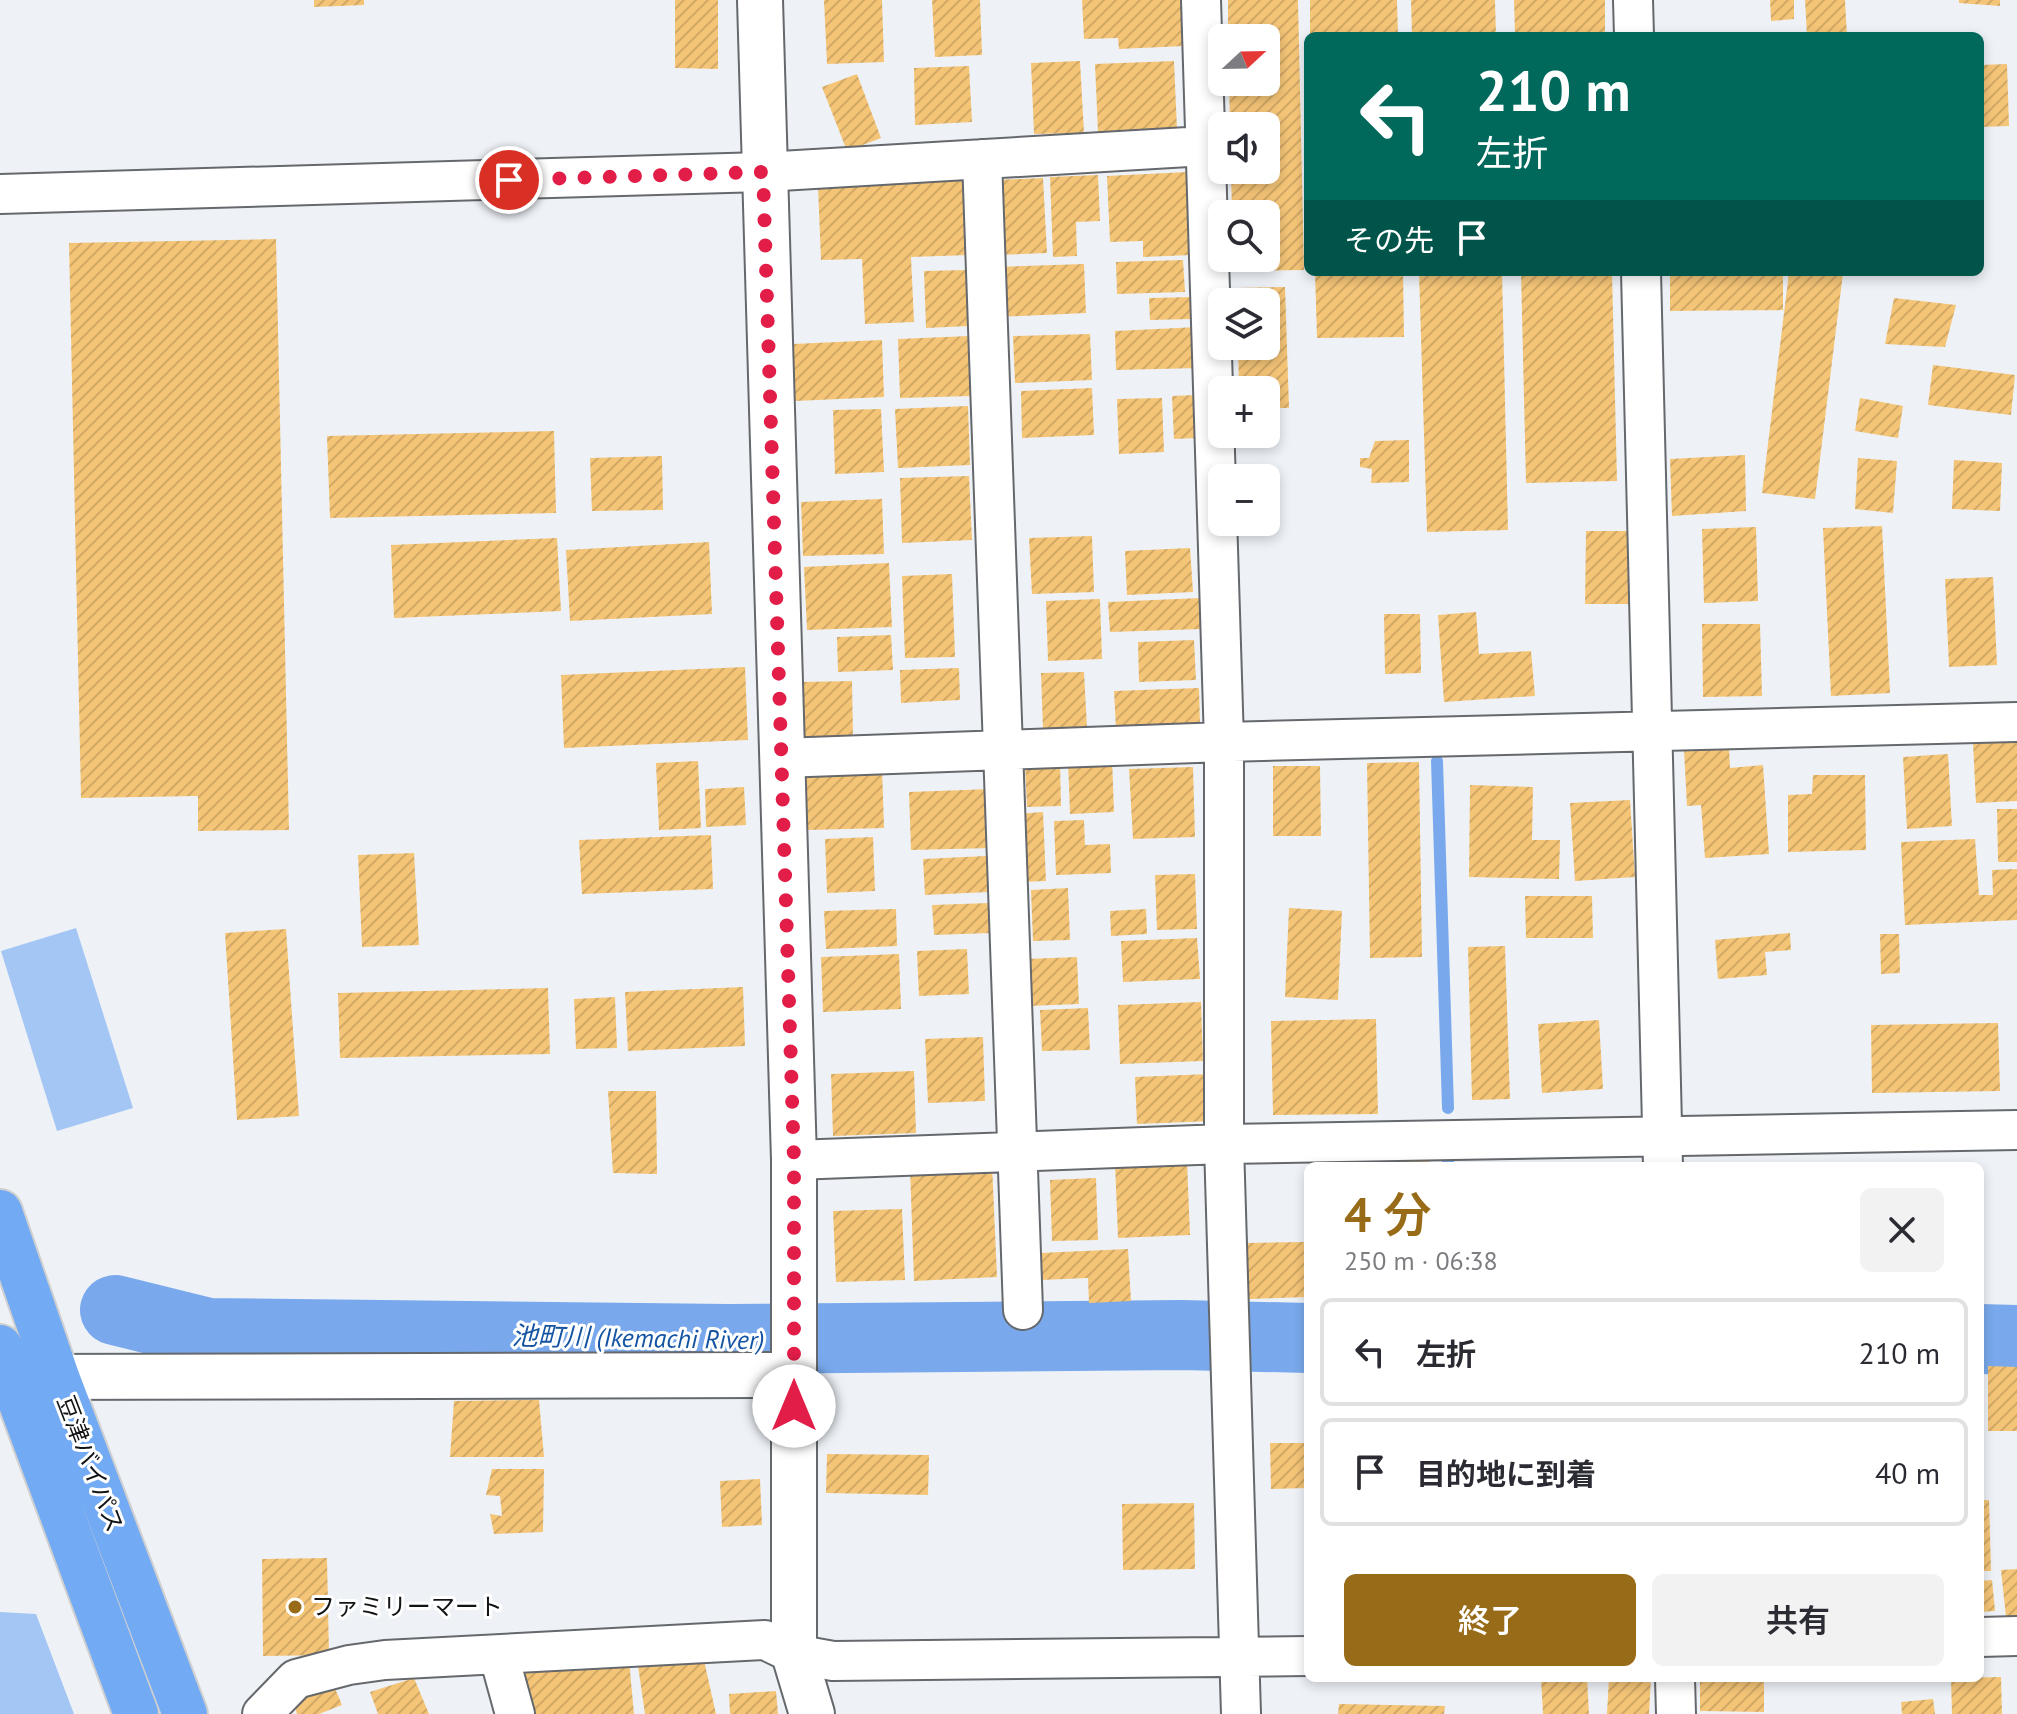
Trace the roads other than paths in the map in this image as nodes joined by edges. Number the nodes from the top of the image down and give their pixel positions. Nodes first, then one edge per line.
1 (760, 0) edge
2 (1201, 0) edge
3 (1633, 0) edge
4 (1634, 32) edge
5 (1205, 146) junction
6 (982, 159) junction
7 (763, 172) junction
8 (0, 194) edge
9 (1641, 276) edge
10 (2017, 722) edge
11 (1654, 733) junction
12 (1224, 742) junction
13 (1005, 750) junction
14 (781, 758) junction
15 (2017, 1130) edge
16 (1224, 1144) junction
17 (1663, 1150) edge
18 (1019, 1151) junction
19 (794, 1160) junction
20 (0, 1212) edge
21 (1023, 1310) dead end
22 (3, 1367) edge
23 (794, 1375) junction
24 (57, 1377) junction
25 (2017, 1636) edge
26 (1984, 1637) edge
27 (794, 1654) junction
28 (499, 1656) junction
29 (1304, 1656) edge
30 (1238, 1658) junction
31 (1675, 1682) edge
32 (136, 1714) edge
33 (185, 1714) edge
34 (262, 1714) edge
35 (515, 1714) edge
36 (812, 1714) edge
37 (1241, 1714) edge
38 (1676, 1714) edge

1 - 7 street
2 - 5 street
3 - 4 street
5 - 6 street
5 - 12 street
6 - 7 street
6 - 13 street
7 - 8 street
7 - 14 street
9 - 11 street
10 - 11 street
11 - 12 street
11 - 17 street
12 - 13 street
12 - 16 street
13 - 14 street
13 - 18 street
14 - 19 street
15 - 17 street
16 - 17 street
16 - 18 street
16 - 30 street
18 - 19 street
18 - 21 street
19 - 23 street
20 - 24 highway, 豆津バイパス
22 - 24 street
22 - 32 highway, 豆津バイパス
23 - 24 street
23 - 27 street
24 - 33 highway, 豆津バイパス
25 - 26 street
27 - 28 street
27 - 30 street
27 - 36 street
28 - 34 street
28 - 35 street
29 - 30 street
30 - 37 street
31 - 38 street

